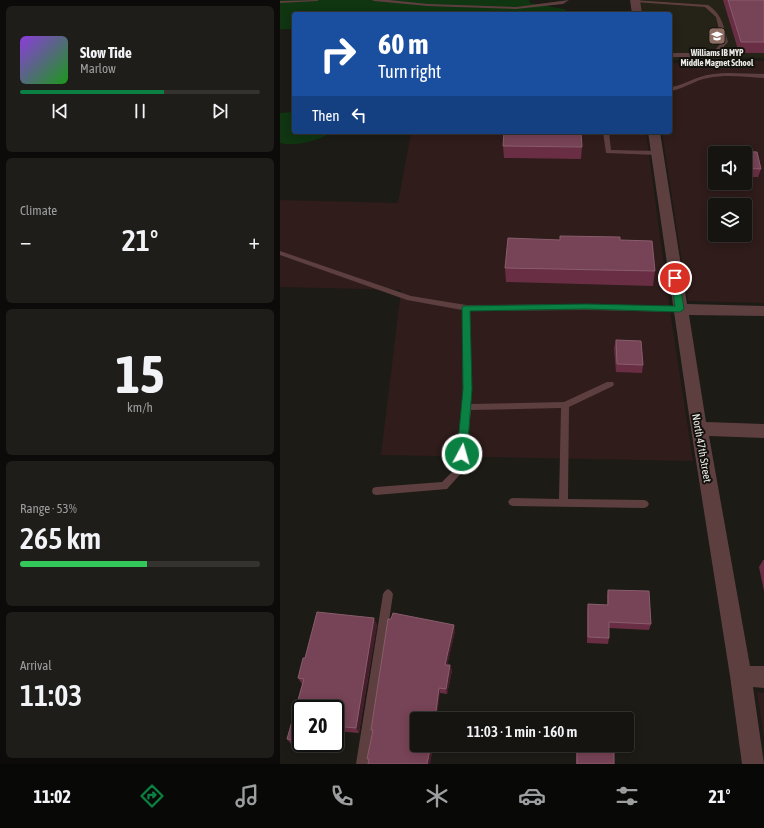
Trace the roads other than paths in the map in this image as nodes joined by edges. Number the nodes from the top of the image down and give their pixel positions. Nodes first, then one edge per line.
1 (317, 0) edge
2 (374, 0) edge
3 (380, 0) edge
4 (567, 0) edge
5 (635, 0) edge
6 (280, 2) edge
7 (637, 12) edge
8 (672, 55) edge
9 (764, 76) edge
10 (672, 90) edge
11 (606, 134) edge
12 (654, 134) edge
13 (657, 153) junction
14 (280, 253) edge
15 (466, 308) junction
16 (680, 309) junction
17 (764, 311) edge
18 (610, 384) dead end
19 (565, 405) junction
20 (467, 407) junction
21 (699, 429) junction
22 (764, 431) edge
23 (376, 491) dead end
24 (513, 502) dead end
25 (563, 502) junction
26 (644, 504) dead end
27 (388, 594) dead end
28 (741, 676) junction
29 (764, 677) edge
30 (362, 764) edge
31 (753, 764) edge

1 - 6 lane
2 - 3 lane
3 - 4 lane
5 - 7 street
5 - 8 lane
9 - 10 lane
11 - 13 lane
12 - 13 street, North 47th Street
13 - 16 street, North 47th Street
14 - 15 lane
15 - 16 lane
15 - 20 lane
16 - 17 street
16 - 21 street, North 47th Street
18 - 19 lane
19 - 20 lane
19 - 25 lane
20 - 23 lane
21 - 22 street
21 - 28 street, North 47th Street
24 - 25 lane
25 - 26 lane
27 - 30 lane
28 - 29 street
28 - 31 street, North 47th Street

